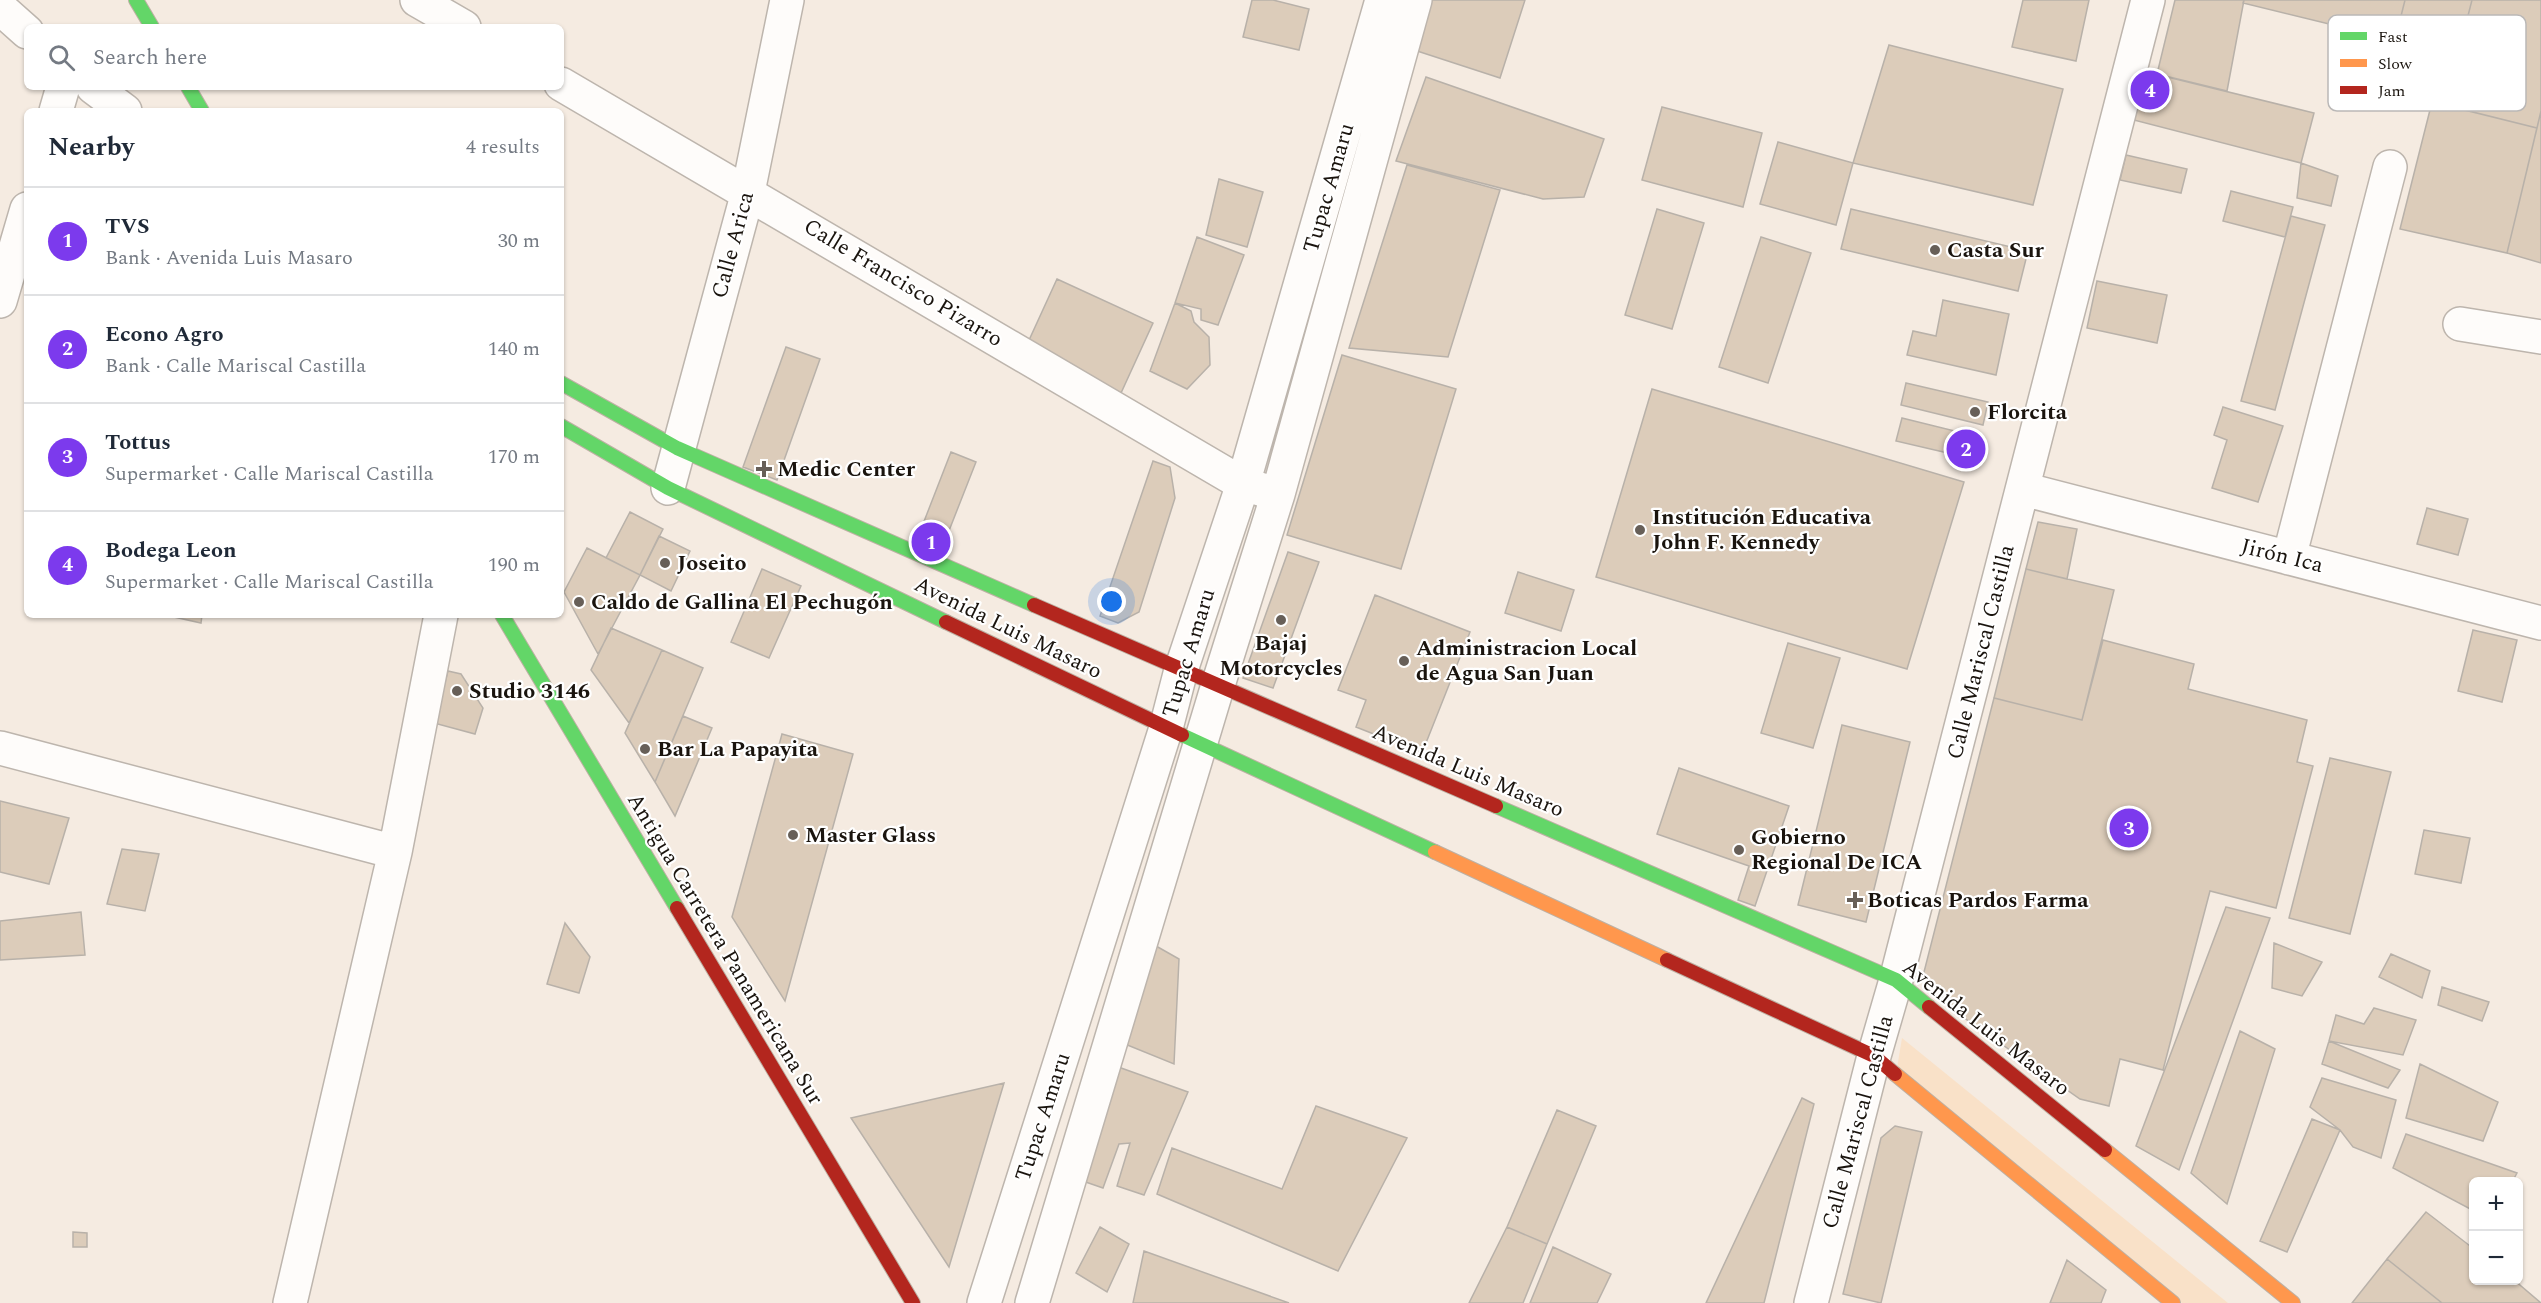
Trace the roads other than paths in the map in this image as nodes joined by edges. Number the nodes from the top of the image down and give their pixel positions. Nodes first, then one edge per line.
1 (136, 0) edge
2 (417, 0) edge
3 (787, 0) edge
4 (1382, 0) edge
5 (1415, 0) edge
6 (2148, 0) edge
7 (0, 8) edge
8 (150, 24) edge
9 (459, 24) edge
10 (24, 29) edge
11 (564, 86) edge
12 (62, 90) edge
13 (97, 90) edge
14 (190, 90) edge
15 (57, 108) edge
16 (121, 108) edge
17 (200, 108) edge
18 (2390, 167) dead end
19 (748, 192) junction
20 (24, 219) edge
21 (0, 302) edge
22 (2460, 324) dead end
23 (2541, 337) edge
24 (564, 385) edge
25 (564, 428) edge
26 (677, 448) junction
27 (1244, 484) junction
28 (668, 488) junction
29 (2023, 489) junction
30 (1278, 494) junction
31 (2289, 558) junction
32 (440, 618) edge
33 (504, 618) edge
34 (2541, 623) edge
35 (1181, 670) junction
36 (1218, 685) junction
37 (1166, 728) junction
38 (1201, 742) junction
39 (0, 748) edge
40 (395, 852) junction
41 (1896, 980) junction
42 (1874, 1056) junction
43 (290, 1303) edge
44 (913, 1303) edge
45 (984, 1303) edge
46 (1032, 1303) edge
47 (1810, 1303) edge
48 (2173, 1303) edge
49 (2293, 1303) edge

1 - 8 highway
2 - 9 street
3 - 19 street, Calle Arica
4 - 27 street, Tupac Amaru
5 - 30 street, Tupac Amaru
6 - 29 street, Calle Mariscal Castilla
7 - 10 street
11 - 19 street, Calle Francisco Pizarro
12 - 15 street
13 - 16 street
14 - 17 highway
18 - 31 street
19 - 26 street, Calle Arica
19 - 27 street, Calle Francisco Pizarro
20 - 21 street
22 - 23 street
24 - 26 highway, Avenida Luis Masaro
25 - 28 highway, Avenida Luis Masaro
26 - 28 street, Calle Arica
26 - 35 highway, Avenida Luis Masaro
27 - 30 street, Calle Francisco Pizarro
27 - 35 street, Tupac Amaru
28 - 37 highway, Avenida Luis Masaro
29 - 31 street, Jirón Ica
29 - 41 street, Calle Mariscal Castilla
30 - 36 street, Tupac Amaru
31 - 34 street, Jirón Ica
32 - 40 street
33 - 44 highway, Antigua Carretera Panamericana Sur
35 - 36 highway, Avenida Luis Masaro
35 - 37 street, Tupac Amaru
36 - 38 street, Tupac Amaru
36 - 41 highway, Avenida Luis Masaro
37 - 38 highway, Avenida Luis Masaro
37 - 45 street, Tupac Amaru
38 - 42 highway, Avenida Luis Masaro
38 - 46 street, Tupac Amaru
39 - 40 street
40 - 43 street
41 - 42 street, Calle Mariscal Castilla
41 - 49 highway, Avenida Luis Masaro
42 - 47 street, Calle Mariscal Castilla
42 - 48 highway, Avenida Luis Masaro

